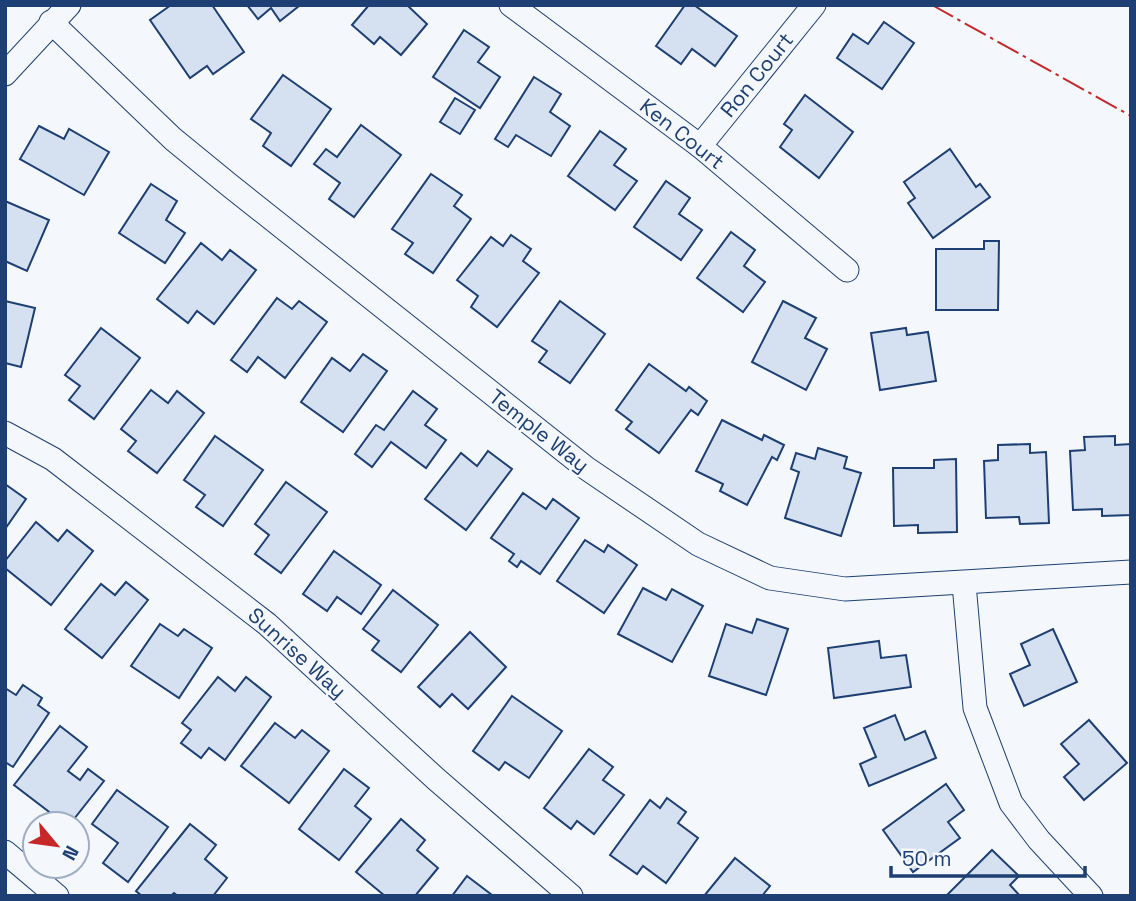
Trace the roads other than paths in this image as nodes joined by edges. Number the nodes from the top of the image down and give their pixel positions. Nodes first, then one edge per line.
1 (69, 5) edge
2 (511, 5) edge
3 (814, 5) edge
4 (51, 22) junction
5 (5, 75) edge
6 (700, 146) junction
7 (847, 270) dead end
8 (5, 433) edge
9 (1131, 572) edge
10 (964, 584) junction
11 (5, 852) edge
12 (57, 896) edge
13 (572, 896) edge
14 (1091, 896) edge

1 - 4 street
2 - 6 street, Ken Court
3 - 6 street, Ron Court
4 - 5 street
4 - 10 street, Temple Way
6 - 7 street, Ken Court
8 - 13 street, Sunrise Way
9 - 10 street, Temple Way
10 - 14 street
11 - 12 street

